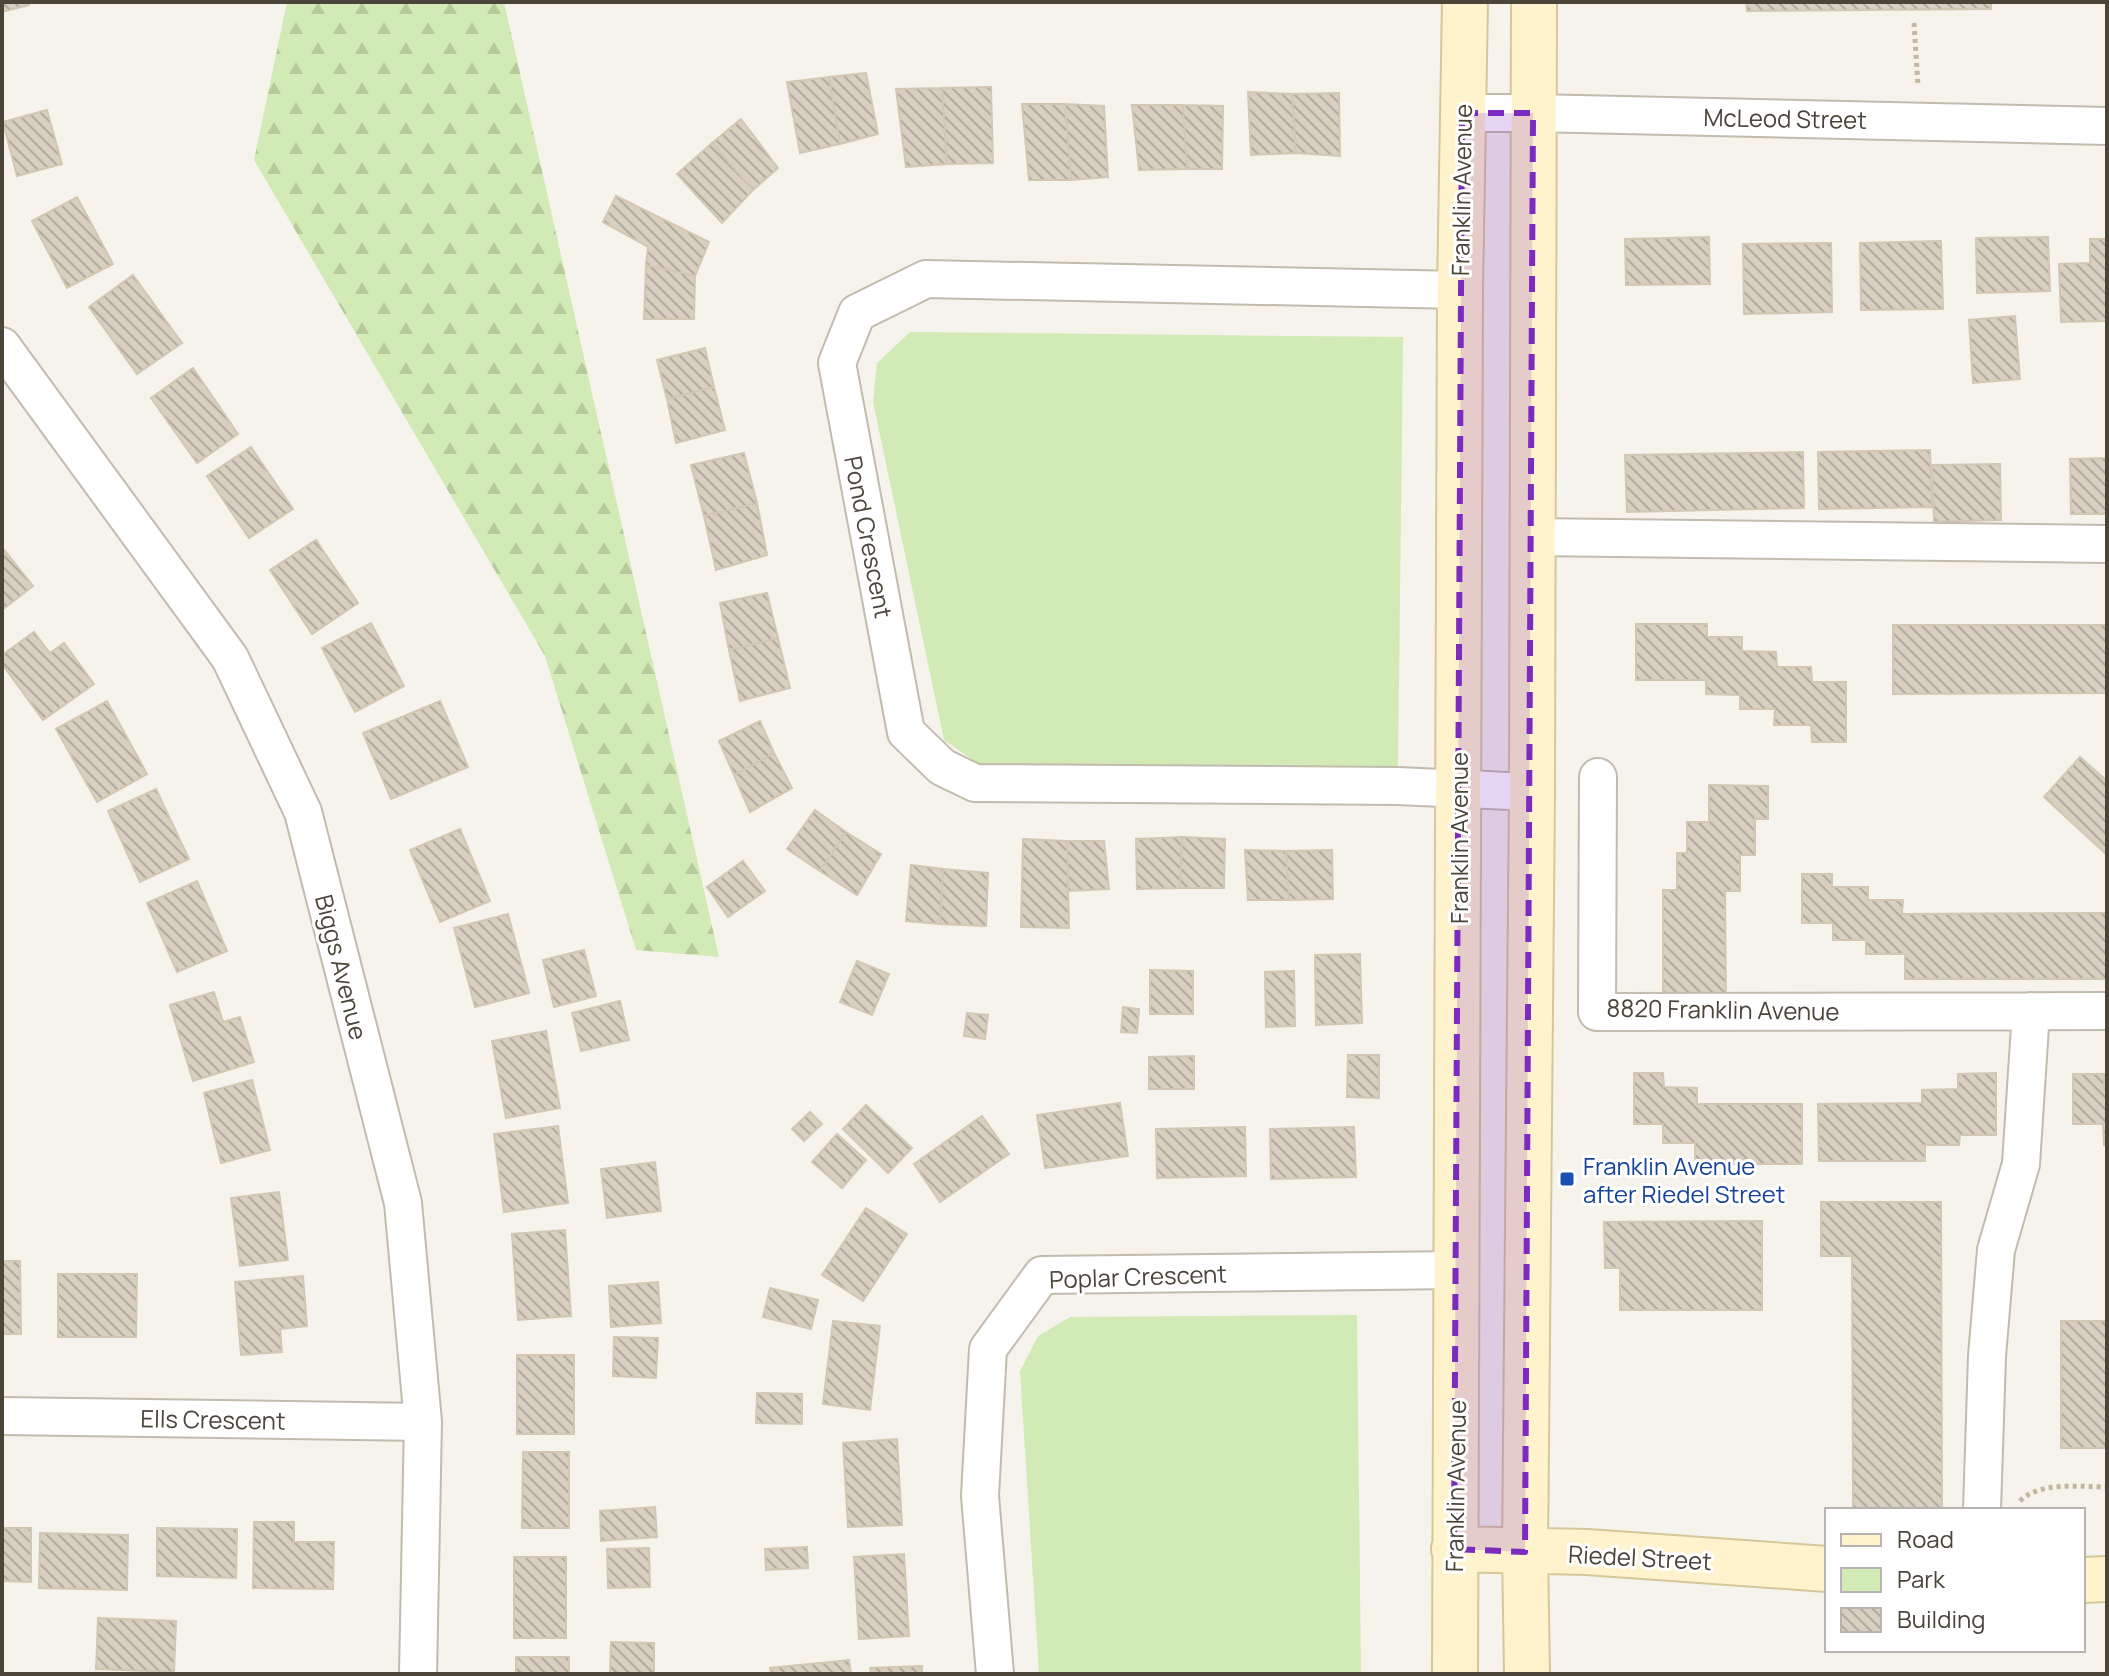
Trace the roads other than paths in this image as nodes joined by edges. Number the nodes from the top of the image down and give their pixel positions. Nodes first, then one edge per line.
1 (1465, 2) edge
2 (1534, 2) edge
3 (1462, 113) junction
4 (1533, 113) junction
5 (2107, 126) edge
6 (1460, 290) junction
7 (2, 346) edge
8 (1532, 537) junction
9 (2107, 544) edge
10 (1598, 777) dead end
11 (1458, 790) junction
12 (1532, 792) junction
13 (2031, 1011) junction
14 (2107, 1011) edge
15 (1457, 1270) junction
16 (2, 1416) edge
17 (423, 1422) junction
18 (1999, 1507) edge
19 (1454, 1549) junction
20 (1525, 1552) junction
21 (1825, 1569) edge
22 (2107, 1579) edge
23 (2085, 1580) edge
24 (418, 1674) edge
25 (995, 1674) edge
26 (1455, 1674) edge
27 (1527, 1674) edge

1 - 3 main road, Franklin Avenue
2 - 4 main road
3 - 4 street, McLeod Street
3 - 6 main road, Franklin Avenue
4 - 5 street, McLeod Street
4 - 8 main road
6 - 11 main road, Franklin Avenue
6 - 11 street, Pond Crescent
7 - 17 street, Biggs Avenue
8 - 9 street
8 - 12 main road
10 - 13 street, 8820 Franklin Avenue
11 - 12 street, Pond Crescent
11 - 15 main road, Franklin Avenue
12 - 20 main road
13 - 14 street, 8820 Franklin Avenue
13 - 18 street
15 - 19 main road, Franklin Avenue
15 - 25 street, Poplar Crescent
16 - 17 street, Ells Crescent
17 - 24 street, Biggs Avenue
19 - 20 main road, Riedel Street
19 - 26 main road, Franklin Avenue
20 - 21 main road, Riedel Street
20 - 27 main road
22 - 23 main road

